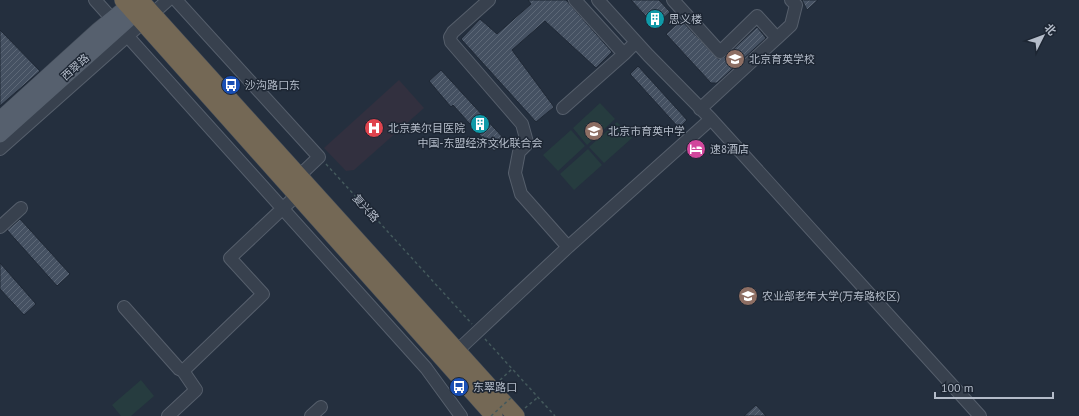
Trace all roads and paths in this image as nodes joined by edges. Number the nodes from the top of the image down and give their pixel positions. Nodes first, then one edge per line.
1 (95, 0) edge
2 (168, 0) edge
3 (176, 0) edge
4 (489, 0) edge
5 (575, 0) edge
6 (598, 0) edge
7 (673, 0) edge
8 (791, 0) edge
9 (139, 7) edge
10 (119, 28) junction
11 (777, 38) junction
12 (636, 42) junction
13 (624, 54) junction
14 (563, 108) dead end
15 (700, 109) junction
16 (0, 119) edge
17 (711, 119) junction
18 (0, 135) edge
19 (0, 149) edge
20 (319, 157) junction
21 (299, 176) junction
22 (296, 195) junction
23 (21, 208) dead end
24 (282, 209) junction
25 (0, 227) edge
26 (568, 247) junction
27 (124, 307) dead end
28 (478, 332) junction
29 (457, 351) junction
30 (512, 369) junction
31 (183, 371) junction
32 (499, 381) dead end
33 (513, 396) dead end
34 (538, 397) junction
35 (321, 407) dead end
36 (520, 412) edge
37 (168, 416) edge
38 (311, 416) edge
39 (461, 416) edge
40 (493, 416) edge
41 (555, 416) edge
42 (980, 416) edge

1 - 10 street
2 - 9 street
3 - 20 street
4 - 26 street
5 - 13 street
6 - 12 street
7 - 11 street
8 - 11 street
9 - 10 main road, 西翠路
9 - 10 street
9 - 21 highway
9 - 22 highway
10 - 16 main road, 西翠路
10 - 18 main road, 西翠路
10 - 19 street
10 - 24 street
11 - 15 street
12 - 13 street
12 - 15 street
13 - 14 street
15 - 17 street
17 - 26 street
17 - 42 street
20 - 21 street
20 - 28 path, 复兴路
21 - 22 street
21 - 29 highway
22 - 24 street
22 - 40 highway
23 - 25 street
24 - 31 street
24 - 39 street
26 - 28 street
27 - 31 street
28 - 29 street
28 - 30 path, 复兴路
29 - 36 highway
30 - 32 path
30 - 34 path, 复兴路
31 - 37 street
33 - 40 path, bridge
34 - 36 path
34 - 41 path, 复兴路
35 - 38 street

